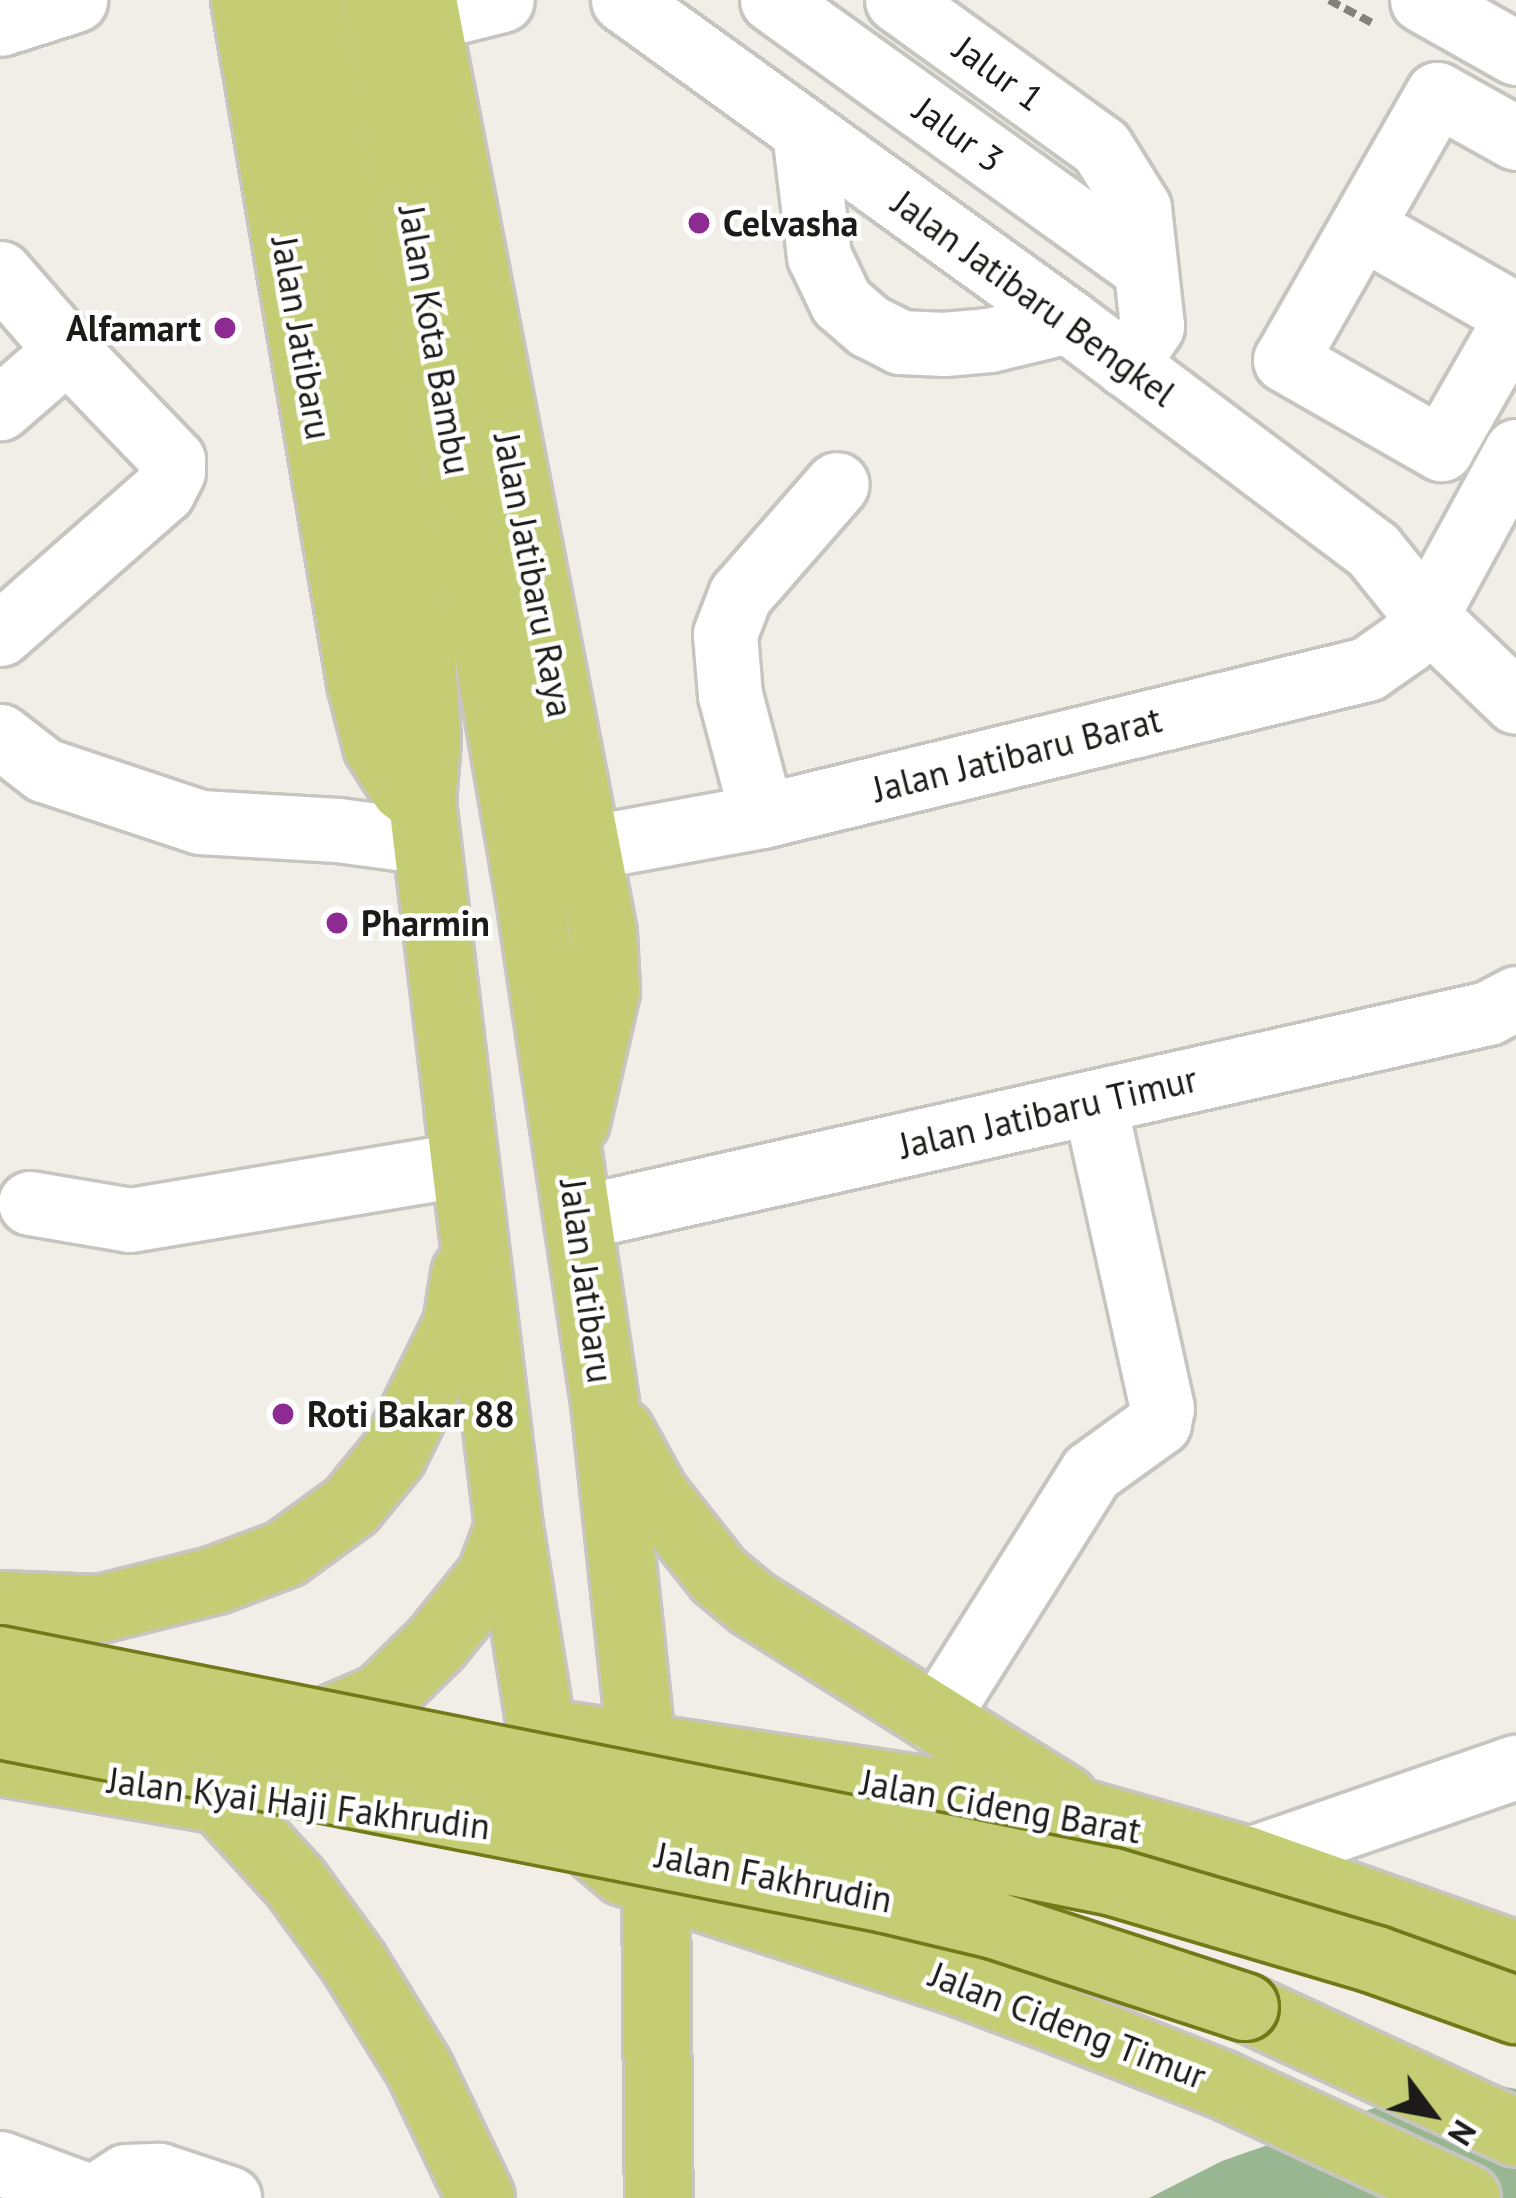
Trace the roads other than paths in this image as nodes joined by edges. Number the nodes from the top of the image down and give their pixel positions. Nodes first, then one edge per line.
1 (75, 0) edge
2 (245, 0) edge
3 (309, 0) edge
4 (502, 0) edge
5 (623, 0) edge
6 (772, 0) edge
7 (833, 0) edge
8 (897, 0) edge
9 (1422, 0) edge
10 (408, 6) edge
11 (0, 24) edge
12 (1516, 53) edge
13 (804, 132) junction
14 (1516, 138) edge
15 (1362, 226) junction
16 (1142, 238) junction
17 (0, 273) edge
18 (1516, 316) edge
19 (1069, 321) junction
20 (67, 350) junction
21 (1126, 365) junction
22 (0, 408) edge
23 (1516, 452) edge
24 (837, 484) dead end
25 (1426, 616) junction
26 (0, 634) edge
27 (494, 681) joint
28 (1516, 702) edge
29 (0, 736) edge
30 (762, 816) junction
31 (424, 822) junction
32 (587, 848) junction
33 (1516, 998) edge
34 (1094, 1102) junction
35 (568, 1149) junction
36 (469, 1194) junction
37 (30, 1202) dead end
38 (578, 1218) junction
39 (605, 1403) junction
40 (509, 1527) junction
41 (0, 1605) edge
42 (0, 1660) edge
43 (935, 1720) junction
44 (0, 1725) edge
45 (542, 1732) junction
46 (645, 1746) junction
47 (0, 1762) edge
48 (1516, 1767) edge
49 (114, 1781) junction
50 (220, 1800) junction
51 (560, 1801) junction
52 (1105, 1820) junction
53 (916, 1844) joint
54 (1246, 1860) junction
55 (656, 1884) junction
56 (1516, 1955) edge
57 (1516, 2010) edge
58 (1066, 2024) junction
59 (1516, 2133) edge
60 (0, 2163) edge
61 (92, 2198) edge
62 (229, 2198) edge
63 (481, 2198) edge
64 (659, 2198) edge
65 (1467, 2198) edge

1 - 11 street
2 - 31 main road, Jalan Jatibaru
3 - 31 main road, Jalan Jatibaru
4 - 10 street
5 - 13 street, Jalan Jatibaru Bengkel
6 - 16 street, Jalur 3
7 - 16 street
8 - 16 street, Jalur 1
9 - 12 street
10 - 27 main road, Jalan Kota Bambu
10 - 32 main road, Jalan Jatibaru Raya
13 - 19 street, Jalan Jatibaru Bengkel
13 - 19 street
14 - 15 street
15 - 18 street
15 - 18 street
16 - 21 street
17 - 20 street
19 - 21 street, Jalan Jatibaru Bengkel
20 - 22 street
20 - 26 street
21 - 25 street, Jalan Jatibaru Bengkel
23 - 25 street, Jalan Jatibaru Barat
24 - 30 street
25 - 28 street, Jalan Jatibaru Bengkel
25 - 30 street, Jalan Jatibaru Barat
27 - 35 main road, Jalan Jatibaru
29 - 31 street
30 - 32 street, Jalan Jatibaru Barat
31 - 36 main road, Jalan Jatibaru
32 - 35 main road, Jalan Jatibaru Raya
33 - 34 street, Jalan Jatibaru Timur
34 - 38 street, Jalan Jatibaru Timur
34 - 43 street
35 - 38 main road, Jalan Jatibaru
36 - 37 street
36 - 40 main road, Jalan Jatibaru
36 - 41 main road
38 - 39 main road, Jalan Jatibaru
39 - 43 main road
39 - 46 main road, Jalan Jatibaru
40 - 45 main road, Jalan Jatibaru
40 - 49 main road
42 - 53 main road, Jalan Fakhrudin, bridge
43 - 52 main road
44 - 59 main road, Jalan Fakhrudin, bridge
45 - 46 main road, Jalan Cideng Barat
45 - 51 main road, Jalan Jatibaru
46 - 51 main road, Jalan Kyai Haji Fakhrudin
46 - 52 main road, Jalan Cideng Barat
46 - 55 main road, Jalan Jatibaru
47 - 49 main road, Jalan Kyai Haji Fakhrudin
48 - 54 street
49 - 50 main road, Jalan Kyai Haji Fakhrudin
50 - 51 main road, Jalan Kyai Haji Fakhrudin
50 - 63 main road
51 - 55 main road, Jalan Jatibaru
52 - 54 main road, Jalan Cideng Barat
52 - 58 main road
53 - 57 main road, Jalan Cideng Barat, bridge
54 - 56 main road, Jalan Cideng Barat
55 - 58 main road, Jalan Cideng Timur
55 - 64 main road, Jalan Jatibaru
58 - 65 main road, Jalan Cideng Timur
60 - 61 street
61 - 62 street

